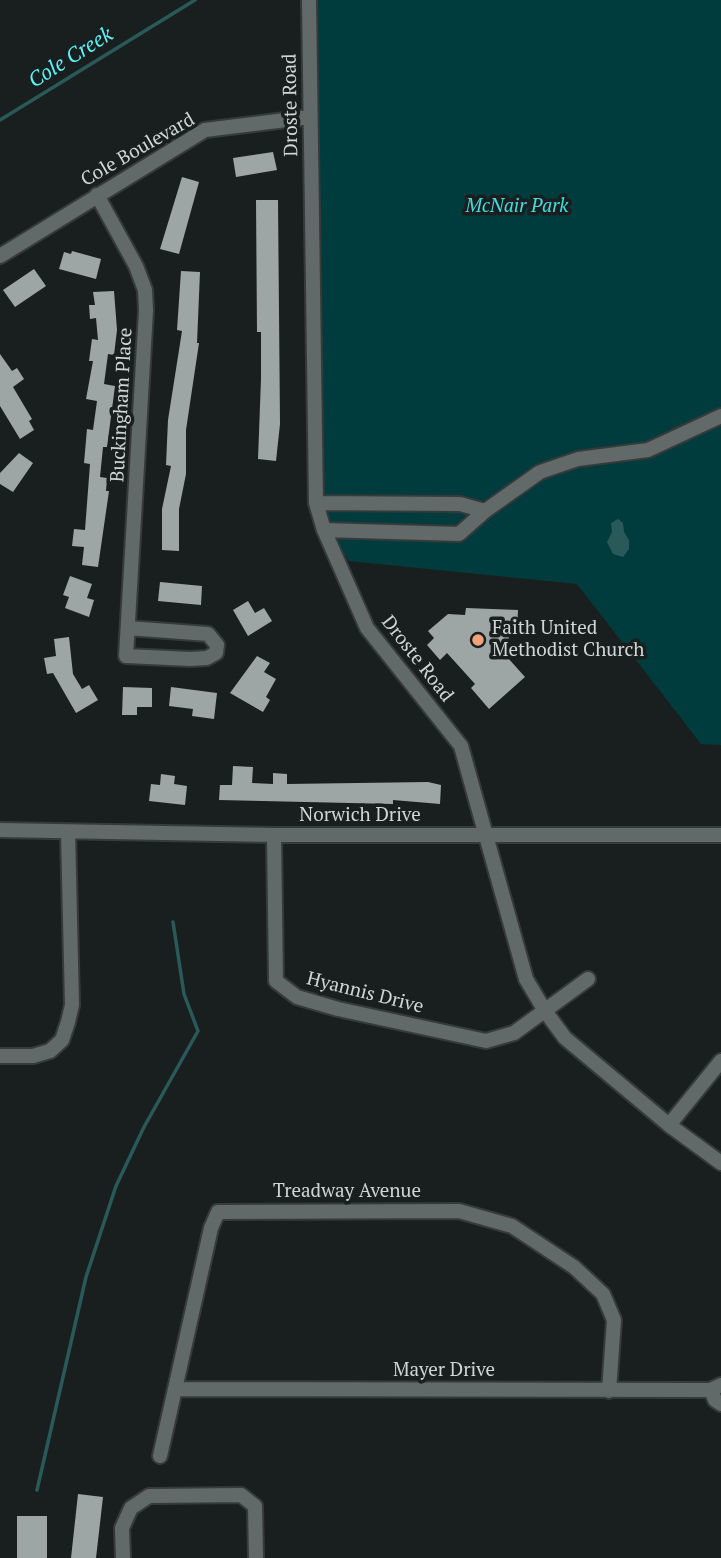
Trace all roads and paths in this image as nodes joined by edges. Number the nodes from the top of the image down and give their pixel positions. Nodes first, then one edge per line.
1 (309, 0) edge
2 (310, 117) junction
3 (97, 195) junction
4 (0, 257) edge
5 (721, 416) edge
6 (316, 503) junction
7 (485, 511) junction
8 (324, 530) junction
9 (128, 628) junction
10 (0, 830) edge
11 (68, 832) junction
12 (274, 835) junction
13 (485, 835) junction
14 (721, 835) edge
15 (588, 979) dead end
16 (545, 1011) junction
17 (0, 1056) edge
18 (721, 1061) edge
19 (669, 1125) junction
20 (721, 1163) edge
21 (716, 1387) edge
22 (176, 1389) junction
23 (609, 1391) junction
24 (721, 1404) edge
25 (160, 1457) dead end
26 (122, 1558) edge
27 (256, 1558) edge

1 - 2 street, Droste Road
2 - 3 street, Cole Boulevard
2 - 6 street, Droste Road
3 - 4 street, Cole Boulevard
3 - 9 street, Buckingham Place
5 - 7 street
6 - 7 street
6 - 8 street, Droste Road
7 - 8 street
8 - 13 street, Droste Road
9 - 9 street, Buckingham Place
10 - 11 street, Norwich Drive
11 - 12 street, Norwich Drive
11 - 17 street
12 - 13 street, Norwich Drive
12 - 16 street, Hyannis Drive
13 - 14 street, Norwich Drive
13 - 16 street, Droste Road
15 - 16 street, Hyannis Drive
16 - 19 street, Droste Road
18 - 19 street
19 - 20 street, Droste Road
21 - 23 street, Mayer Drive
21 - 24 street, Mayer Drive
22 - 23 street, Mayer Drive
22 - 23 street, Treadway Avenue
22 - 25 street, Treadway Avenue
26 - 27 street

